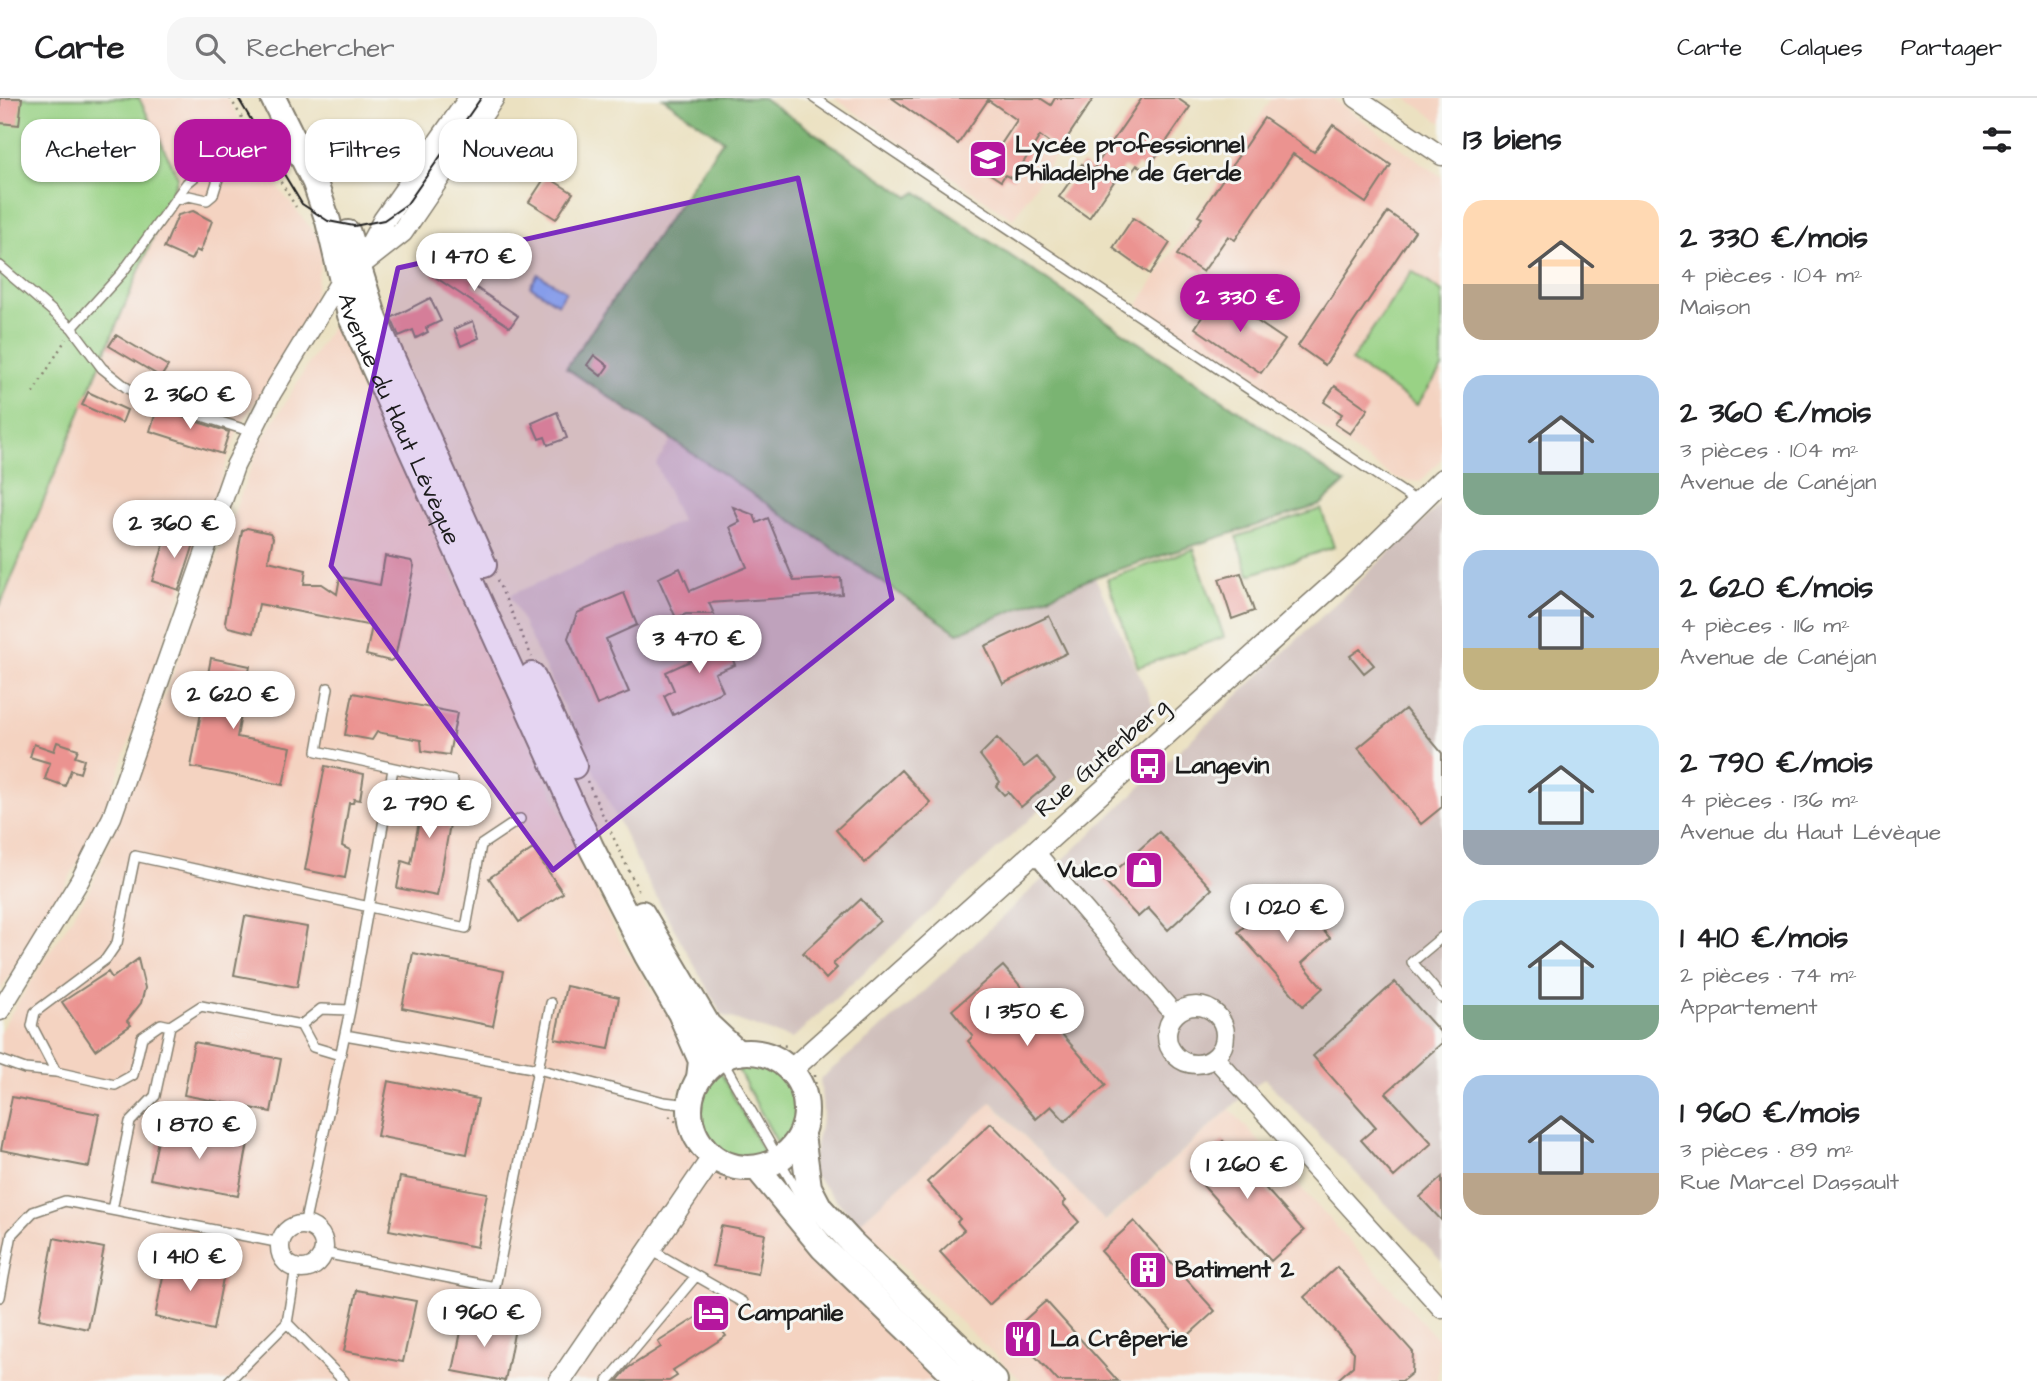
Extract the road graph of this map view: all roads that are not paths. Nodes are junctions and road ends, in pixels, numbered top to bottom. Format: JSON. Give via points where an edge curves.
{"nodes":[{"id":1,"x":273,"y":98,"type":"edge"},
{"id":2,"x":289,"y":98,"type":"edge"},
{"id":3,"x":470,"y":98,"type":"edge"},
{"id":4,"x":493,"y":98,"type":"edge"},
{"id":5,"x":814,"y":98,"type":"edge"},
{"id":6,"x":1356,"y":98,"type":"edge"},
{"id":7,"x":1442,"y":156,"type":"edge"},
{"id":8,"x":176,"y":200,"type":"junction"},
{"id":9,"x":0,"y":266,"type":"edge"},
{"id":10,"x":350,"y":273,"type":"junction"},
{"id":11,"x":72,"y":328,"type":"junction"},
{"id":12,"x":253,"y":432,"type":"junction"},
{"id":13,"x":1442,"y":480,"type":"edge"},
{"id":14,"x":1420,"y":504,"type":"junction"},
{"id":15,"x":328,"y":688,"type":"dead end"},
{"id":16,"x":541,"y":736,"type":"junction"},
{"id":17,"x":393,"y":769,"type":"junction"},
{"id":18,"x":453,"y":781,"type":"dead end"},
{"id":19,"x":520,"y":819,"type":"dead end"},
{"id":20,"x":1035,"y":852,"type":"junction"},
{"id":21,"x":369,"y":908,"type":"junction"},
{"id":22,"x":1442,"y":937,"type":"edge"},
{"id":23,"x":1442,"y":998,"type":"edge"},
{"id":24,"x":551,"y":1003,"type":"dead end"},
{"id":25,"x":350,"y":1010,"type":"junction"},
{"id":26,"x":0,"y":1011,"type":"edge"},
{"id":27,"x":1175,"y":1015,"type":"junction"},
{"id":28,"x":301,"y":1025,"type":"junction"},
{"id":29,"x":170,"y":1026,"type":"junction"},
{"id":30,"x":345,"y":1035,"type":"junction"},
{"id":31,"x":731,"y":1054,"type":"junction"},
{"id":32,"x":341,"y":1055,"type":"junction"},
{"id":33,"x":1215,"y":1058,"type":"junction"},
{"id":34,"x":0,"y":1060,"type":"edge"},
{"id":35,"x":538,"y":1069,"type":"junction"},
{"id":36,"x":791,"y":1070,"type":"junction"},
{"id":37,"x":55,"y":1072,"type":"junction"},
{"id":38,"x":699,"y":1078,"type":"junction"},
{"id":39,"x":690,"y":1105,"type":"junction"},
{"id":40,"x":809,"y":1129,"type":"junction"},
{"id":41,"x":702,"y":1160,"type":"junction"},
{"id":42,"x":768,"y":1165,"type":"junction"},
{"id":43,"x":112,"y":1210,"type":"junction"},
{"id":44,"x":304,"y":1226,"type":"junction"},
{"id":45,"x":824,"y":1232,"type":"dead end"},
{"id":46,"x":281,"y":1243,"type":"junction"},
{"id":47,"x":651,"y":1250,"type":"junction"},
{"id":48,"x":324,"y":1253,"type":"junction"},
{"id":49,"x":296,"y":1268,"type":"junction"},
{"id":50,"x":696,"y":1276,"type":"junction"},
{"id":51,"x":0,"y":1297,"type":"edge"},
{"id":52,"x":742,"y":1302,"type":"dead end"},
{"id":53,"x":1442,"y":1309,"type":"edge"},
{"id":54,"x":287,"y":1323,"type":"junction"},
{"id":55,"x":960,"y":1372,"type":"edge"},
{"id":56,"x":229,"y":1381,"type":"edge"},
{"id":57,"x":344,"y":1381,"type":"edge"},
{"id":58,"x":560,"y":1381,"type":"edge"},
{"id":59,"x":608,"y":1381,"type":"edge"},
{"id":60,"x":977,"y":1381,"type":"edge"},
{"id":61,"x":995,"y":1381,"type":"edge"}],
"edges":[{"from":1,"to":10,"type":"main road","name":"Avenue du Haut Lévèque","via":[[315,183]]},
{"from":2,"to":10,"type":"main road","name":"Avenue du Haut Lévèque","via":[[334,191]]},
{"from":3,"to":10,"type":"street"},
{"from":4,"to":10,"type":"street","via":[[402,232]]},
{"from":5,"to":14,"type":"lane"},
{"from":6,"to":7,"type":"street"},
{"from":8,"to":8,"type":"lane","via":[[198,174],[211,172],[218,179],[214,195],[207,200],[189,196]]},
{"from":8,"to":11,"type":"lane","via":[[122,273]]},
{"from":9,"to":11,"type":"lane"},
{"from":10,"to":12,"type":"street"},
{"from":10,"to":16,"type":"main road","name":"Avenue du Haut Lévèque","via":[[350,315]]},
{"from":10,"to":31,"type":"main road","name":"Avenue du Haut Lévèque","via":[[637,903]]},
{"from":11,"to":12,"type":"lane","via":[[102,368],[127,388]]},
{"from":12,"to":26,"type":"street","via":[[235,466],[112,817],[80,880]]},
{"from":13,"to":14,"type":"street","name":"Rue Gutenberg"},
{"from":14,"to":20,"type":"street","name":"Rue Gutenberg"},
{"from":15,"to":17,"type":"lane","via":[[317,751]]},
{"from":16,"to":31,"type":"lane","name":"Avenue du Haut Lévèque","via":[[565,768],[621,892]]},
{"from":16,"to":38,"type":"main road","name":"Avenue du Haut Lévèque","via":[[618,903],[680,1013],[701,1061]]},
{"from":17,"to":18,"type":"lane"},
{"from":17,"to":21,"type":"lane"},
{"from":19,"to":21,"type":"lane","via":[[481,845],[466,928]]},
{"from":20,"to":27,"type":"street"},
{"from":20,"to":36,"type":"street","name":"Rue Gutenberg"},
{"from":21,"to":25,"type":"lane"},
{"from":21,"to":37,"type":"lane","via":[[135,856],[117,943],[106,960],[35,1012],[32,1026]]},
{"from":22,"to":23,"type":"lane","via":[[1412,962]]},
{"from":24,"to":35,"type":"lane"},
{"from":25,"to":28,"type":"lane","via":[[321,1009]]},
{"from":25,"to":30,"type":"lane"},
{"from":27,"to":33,"type":"street","via":[[1167,1033],[1172,1053],[1188,1064]]},
{"from":27,"to":33,"type":"street","via":[[1201,1006],[1218,1015],[1224,1023],[1225,1042]]},
{"from":28,"to":29,"type":"lane","via":[[201,1006]]},
{"from":28,"to":32,"type":"lane","via":[[313,1047]]},
{"from":29,"to":37,"type":"lane","via":[[161,1024],[142,1037],[133,1075],[115,1085]]},
{"from":29,"to":43,"type":"lane","via":[[155,1096],[130,1122]]},
{"from":30,"to":32,"type":"lane"},
{"from":30,"to":35,"type":"lane"},
{"from":31,"to":36,"type":"main road","via":[[758,1052]]},
{"from":31,"to":38,"type":"main road"},
{"from":31,"to":42,"type":"lane","name":"Avenue du Haut Lévèque"},
{"from":32,"to":44,"type":"lane"},
{"from":33,"to":53,"type":"street"},
{"from":34,"to":37,"type":"lane"},
{"from":35,"to":39,"type":"lane"},
{"from":35,"to":48,"type":"lane","via":[[495,1287]]},
{"from":36,"to":40,"type":"main road","via":[[807,1101]]},
{"from":38,"to":39,"type":"main road"},
{"from":39,"to":41,"type":"main road"},
{"from":40,"to":42,"type":"main road","via":[[792,1150]]},
{"from":40,"to":61,"type":"main road","via":[[808,1187],[820,1208]]},
{"from":41,"to":42,"type":"main road","via":[[734,1167]]},
{"from":41,"to":47,"type":"street"},
{"from":42,"to":45,"type":"lane","name":"Avenue du Haut Lévèque"},
{"from":42,"to":55,"type":"main road","name":"Avenue du Haut Lévèque","via":[[823,1248]]},
{"from":43,"to":46,"type":"lane"},
{"from":43,"to":51,"type":"lane","via":[[65,1201],[33,1212],[12,1234]]},
{"from":44,"to":46,"type":"street","via":[[290,1229]]},
{"from":44,"to":48,"type":"street","via":[[322,1237]]},
{"from":46,"to":49,"type":"street","via":[[284,1260]]},
{"from":47,"to":50,"type":"lane"},
{"from":47,"to":58,"type":"street"},
{"from":48,"to":49,"type":"street","via":[[315,1265]]},
{"from":49,"to":54,"type":"lane"},
{"from":50,"to":52,"type":"lane"},
{"from":50,"to":59,"type":"lane"},
{"from":54,"to":56,"type":"lane"},
{"from":54,"to":57,"type":"lane"},
{"from":55,"to":60,"type":"lane","name":"Avenue du Haut Lévèque"}]}
